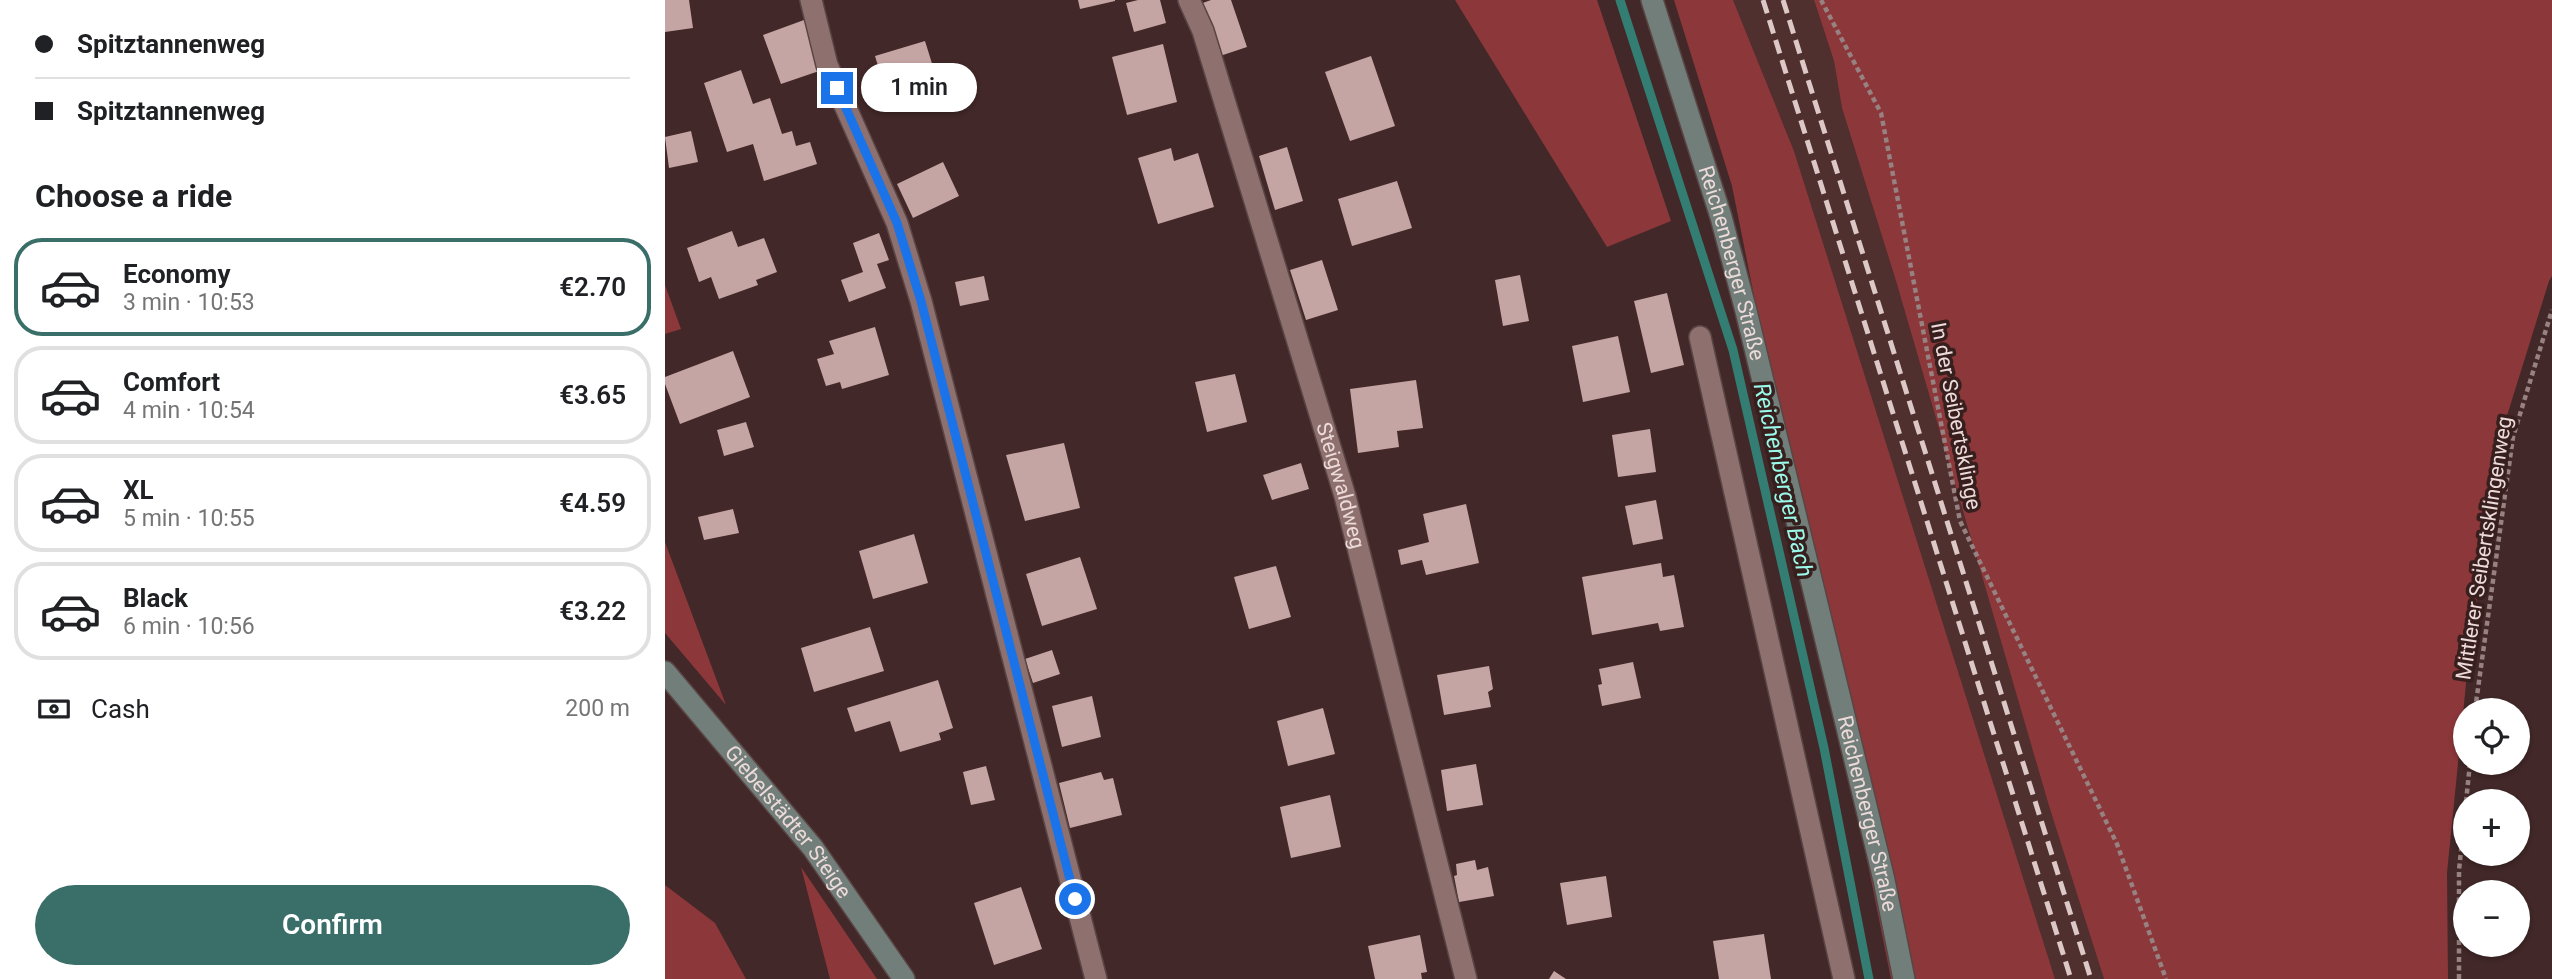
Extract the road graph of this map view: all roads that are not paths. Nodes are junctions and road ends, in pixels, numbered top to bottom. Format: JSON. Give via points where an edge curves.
{"nodes":[{"id":1,"x":811,"y":0,"type":"edge"},
{"id":2,"x":1189,"y":0,"type":"edge"},
{"id":3,"x":1652,"y":0,"type":"edge"},
{"id":4,"x":1700,"y":337,"type":"dead end"},
{"id":5,"x":665,"y":672,"type":"edge"},
{"id":6,"x":904,"y":979,"type":"edge"},
{"id":7,"x":1096,"y":979,"type":"edge"},
{"id":8,"x":1466,"y":979,"type":"edge"},
{"id":9,"x":1845,"y":979,"type":"edge"},
{"id":10,"x":1904,"y":979,"type":"edge"}],
"edges":[{"from":1,"to":7,"type":"street","via":[[827,65],[897,223],[921,301]]},
{"from":2,"to":8,"type":"street","name":"Steigwaldweg","via":[[1203,31],[1345,496]]},
{"from":3,"to":10,"type":"main road","name":"Reichenberger Straße","via":[[1746,311],[1885,880]]},
{"from":4,"to":9,"type":"street"},
{"from":5,"to":6,"type":"main road","name":"Giebelstädter Steige","via":[[813,848]]}]}
